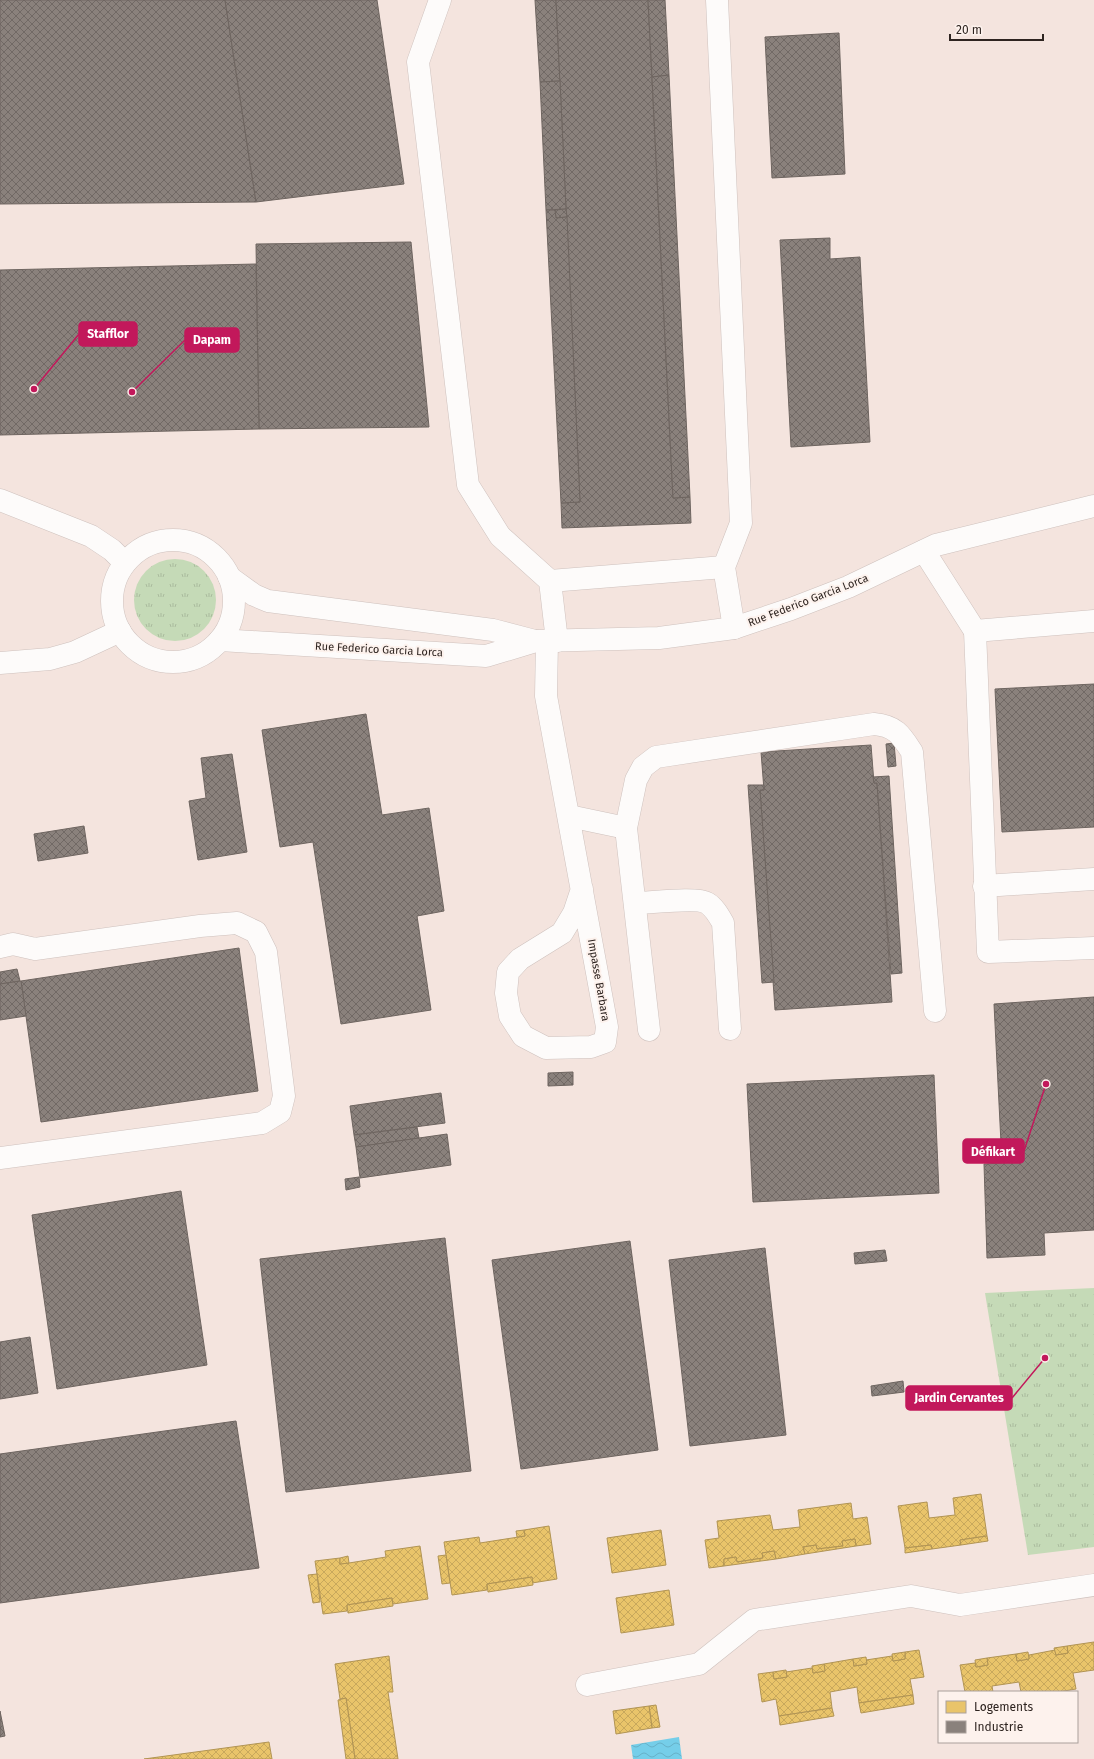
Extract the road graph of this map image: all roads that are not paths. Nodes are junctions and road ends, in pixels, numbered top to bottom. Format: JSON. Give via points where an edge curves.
{"nodes":[{"id":1,"x":440,"y":0,"type":"edge"},
{"id":2,"x":717,"y":0,"type":"edge"},
{"id":3,"x":0,"y":500,"type":"edge"},
{"id":4,"x":1094,"y":506,"type":"edge"},
{"id":5,"x":924,"y":551,"type":"junction"},
{"id":6,"x":125,"y":563,"type":"junction"},
{"id":7,"x":724,"y":567,"type":"junction"},
{"id":8,"x":229,"y":577,"type":"junction"},
{"id":9,"x":550,"y":581,"type":"junction"},
{"id":10,"x":1094,"y":621,"type":"edge"},
{"id":11,"x":734,"y":628,"type":"junction"},
{"id":12,"x":120,"y":631,"type":"junction"},
{"id":13,"x":975,"y":631,"type":"junction"},
{"id":14,"x":220,"y":640,"type":"junction"},
{"id":15,"x":547,"y":641,"type":"junction"},
{"id":16,"x":0,"y":663,"type":"edge"},
{"id":17,"x":568,"y":816,"type":"junction"},
{"id":18,"x":626,"y":828,"type":"junction"},
{"id":19,"x":1094,"y":879,"type":"edge"},
{"id":20,"x":984,"y":886,"type":"junction"},
{"id":21,"x":582,"y":889,"type":"junction"},
{"id":22,"x":635,"y":903,"type":"junction"},
{"id":23,"x":0,"y":947,"type":"edge"},
{"id":24,"x":1094,"y":948,"type":"edge"},
{"id":25,"x":935,"y":1011,"type":"dead end"},
{"id":26,"x":730,"y":1029,"type":"dead end"},
{"id":27,"x":649,"y":1030,"type":"dead end"},
{"id":28,"x":0,"y":1158,"type":"edge"},
{"id":29,"x":1094,"y":1585,"type":"edge"},
{"id":30,"x":587,"y":1685,"type":"dead end"}],
"edges":[{"from":1,"to":9,"type":"street","via":[[418,62],[468,485],[500,536]]},
{"from":2,"to":7,"type":"street","via":[[741,523]]},
{"from":3,"to":6,"type":"street","via":[[91,536],[112,550]]},
{"from":4,"to":5,"type":"street","name":"Rue Federico Garcia Lorca","via":[[936,545]]},
{"from":5,"to":11,"type":"street","name":"Rue Federico Garcia Lorca","via":[[848,587]]},
{"from":5,"to":13,"type":"street"},
{"from":6,"to":8,"type":"street","via":[[153,543],[175,540],[208,551],[224,567]]},
{"from":6,"to":12,"type":"street","via":[[116,578],[112,596],[113,614]]},
{"from":7,"to":9,"type":"street"},
{"from":7,"to":11,"type":"street"},
{"from":8,"to":14,"type":"street","via":[[234,603],[230,623]]},
{"from":8,"to":15,"type":"street","name":"Rue Federico Garcia Lorca","via":[[254,595],[268,601],[493,630]]},
{"from":9,"to":15,"type":"street","name":"Impasse Barbara"},
{"from":10,"to":13,"type":"street"},
{"from":11,"to":15,"type":"street","name":"Rue Federico Garcia Lorca","via":[[659,638]]},
{"from":12,"to":14,"type":"street","via":[[137,650],[162,661],[180,662],[198,657]]},
{"from":12,"to":16,"type":"street","via":[[75,652],[50,659]]},
{"from":13,"to":20,"type":"street"},
{"from":14,"to":15,"type":"street","name":"Rue Federico Garcia Lorca","via":[[486,656]]},
{"from":15,"to":17,"type":"street","name":"Impasse Barbara","via":[[546,696]]},
{"from":17,"to":18,"type":"street"},
{"from":17,"to":21,"type":"street","name":"Impasse Barbara"},
{"from":18,"to":22,"type":"street"},
{"from":18,"to":25,"type":"street","via":[[636,780],[643,767],[656,757],[874,724],[888,726],[900,734],[912,752]]},
{"from":19,"to":20,"type":"street"},
{"from":20,"to":24,"type":"street","via":[[988,952]]},
{"from":21,"to":21,"type":"street","name":"Impasse Barbara","via":[[574,912],[562,933],[520,959],[508,972],[506,993],[510,1016],[523,1036],[546,1048],[591,1047],[605,1042],[607,1027]]},
{"from":22,"to":26,"type":"street","via":[[693,901],[707,903],[717,913],[722,923]]},
{"from":22,"to":27,"type":"street"},
{"from":23,"to":28,"type":"street","via":[[14,944],[35,949],[200,926],[237,924],[256,932],[266,952],[284,1096],[280,1112],[262,1123]]},
{"from":29,"to":30,"type":"street","via":[[960,1605],[911,1596],[754,1620],[699,1664]]}]}
